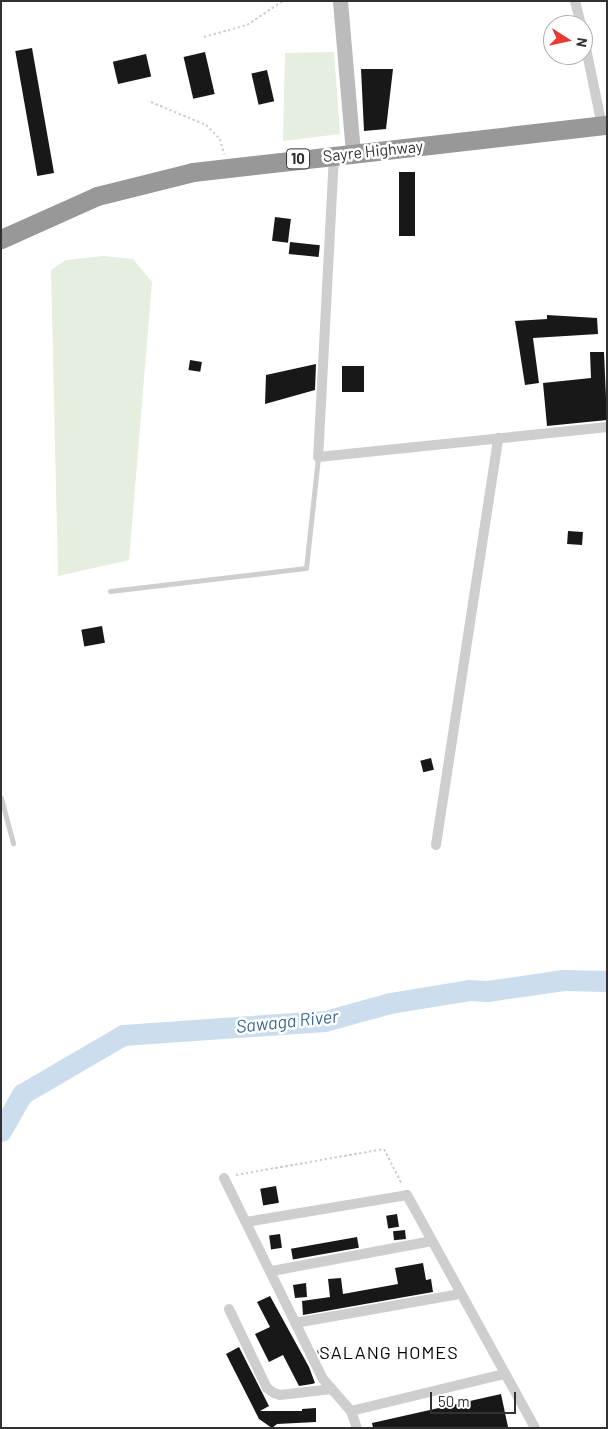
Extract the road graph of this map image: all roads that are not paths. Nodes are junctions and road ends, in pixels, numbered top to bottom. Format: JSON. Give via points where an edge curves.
{"nodes":[{"id":1,"x":340,"y":1,"type":"edge"},
{"id":2,"x":575,"y":1,"type":"edge"},
{"id":3,"x":578,"y":15,"type":"edge"},
{"id":4,"x":590,"y":65,"type":"edge"},
{"id":5,"x":604,"y":126,"type":"edge"},
{"id":6,"x":353,"y":153,"type":"junction"},
{"id":7,"x":334,"y":155,"type":"junction"},
{"id":8,"x":1,"y":239,"type":"edge"},
{"id":9,"x":607,"y":427,"type":"edge"},
{"id":10,"x":498,"y":438,"type":"junction"},
{"id":11,"x":318,"y":457,"type":"junction"},
{"id":12,"x":110,"y":591,"type":"dead end"},
{"id":13,"x":1,"y":798,"type":"edge"},
{"id":14,"x":13,"y":843,"type":"dead end"},
{"id":15,"x":436,"y":845,"type":"dead end"},
{"id":16,"x":224,"y":1178,"type":"road end"},
{"id":17,"x":246,"y":1222,"type":"junction"},
{"id":18,"x":432,"y":1241,"type":"junction"},
{"id":19,"x":272,"y":1271,"type":"junction"},
{"id":20,"x":460,"y":1294,"type":"junction"},
{"id":21,"x":229,"y":1309,"type":"dead end"},
{"id":22,"x":294,"y":1323,"type":"junction"},
{"id":23,"x":504,"y":1374,"type":"junction"},
{"id":24,"x":332,"y":1389,"type":"junction"},
{"id":25,"x":351,"y":1411,"type":"junction"},
{"id":26,"x":357,"y":1428,"type":"edge"},
{"id":27,"x":535,"y":1428,"type":"edge"}],
"edges":[{"from":1,"to":6,"type":"street"},
{"from":2,"to":3,"type":"street"},
{"from":4,"to":5,"type":"street"},
{"from":5,"to":6,"type":"highway","name":"Sayre Highway","number":"10"},
{"from":6,"to":7,"type":"highway","name":"Sayre Highway","number":"10"},
{"from":7,"to":8,"type":"highway","name":"Sayre Highway","number":"10","via":[[225,167],[130,185],[97,196]]},
{"from":7,"to":11,"type":"street"},
{"from":9,"to":10,"type":"street"},
{"from":10,"to":11,"type":"street"},
{"from":10,"to":15,"type":"street"},
{"from":11,"to":12,"type":"lane","via":[[306,568]]},
{"from":13,"to":14,"type":"lane"},
{"from":16,"to":17,"type":"street"},
{"from":17,"to":18,"type":"street","via":[[407,1195]]},
{"from":17,"to":19,"type":"street"},
{"from":18,"to":19,"type":"street"},
{"from":18,"to":20,"type":"street"},
{"from":19,"to":22,"type":"street"},
{"from":20,"to":22,"type":"street"},
{"from":20,"to":23,"type":"street"},
{"from":21,"to":24,"type":"street","via":[[267,1388],[280,1395]]},
{"from":22,"to":24,"type":"street","via":[[323,1379]]},
{"from":23,"to":25,"type":"street"},
{"from":23,"to":27,"type":"street"},
{"from":24,"to":25,"type":"street"},
{"from":25,"to":26,"type":"street"}]}
